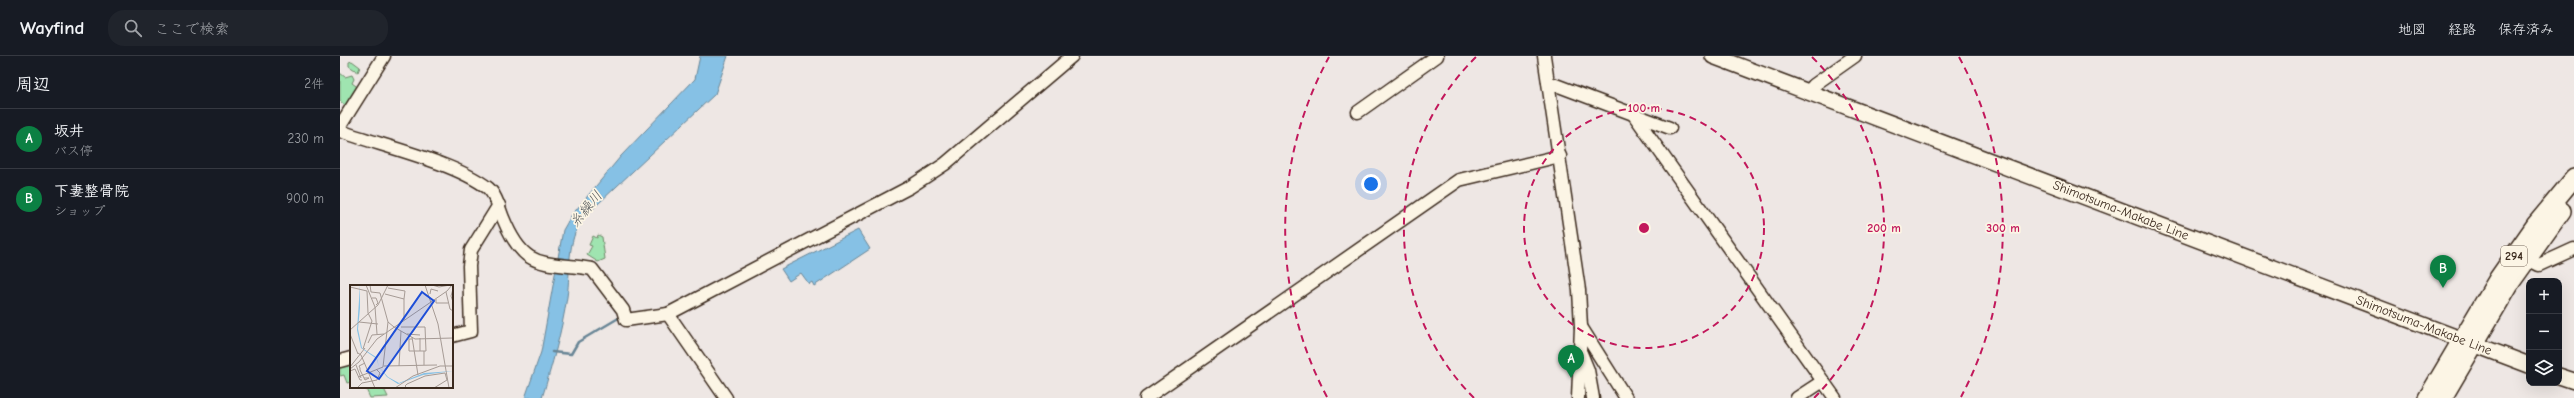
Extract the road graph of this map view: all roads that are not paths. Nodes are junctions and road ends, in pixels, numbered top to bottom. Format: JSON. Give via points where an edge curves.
{"nodes":[{"id":1,"x":384,"y":56,"type":"edge"},
{"id":2,"x":1072,"y":56,"type":"edge"},
{"id":3,"x":1437,"y":56,"type":"edge"},
{"id":4,"x":1544,"y":56,"type":"edge"},
{"id":5,"x":1714,"y":56,"type":"edge"},
{"id":6,"x":1855,"y":56,"type":"edge"},
{"id":7,"x":1548,"y":82,"type":"junction"},
{"id":8,"x":1808,"y":92,"type":"junction"},
{"id":9,"x":1358,"y":112,"type":"dead end"},
{"id":10,"x":1634,"y":115,"type":"junction"},
{"id":11,"x":340,"y":126,"type":"edge"},
{"id":12,"x":1670,"y":128,"type":"dead end"},
{"id":13,"x":340,"y":131,"type":"edge"},
{"id":14,"x":1560,"y":156,"type":"junction"},
{"id":15,"x":2574,"y":178,"type":"edge"},
{"id":16,"x":2574,"y":196,"type":"edge"},
{"id":17,"x":499,"y":205,"type":"junction"},
{"id":18,"x":2574,"y":249,"type":"edge"},
{"id":19,"x":2526,"y":259,"type":"junction"},
{"id":20,"x":668,"y":314,"type":"junction"},
{"id":21,"x":1581,"y":327,"type":"junction"},
{"id":22,"x":453,"y":336,"type":"edge"},
{"id":23,"x":2468,"y":342,"type":"junction"},
{"id":24,"x":1580,"y":350,"type":"junction"},
{"id":25,"x":350,"y":358,"type":"edge"},
{"id":26,"x":340,"y":360,"type":"edge"},
{"id":27,"x":2526,"y":364,"type":"edge"},
{"id":28,"x":2562,"y":377,"type":"edge"},
{"id":29,"x":1823,"y":381,"type":"junction"},
{"id":30,"x":2574,"y":381,"type":"edge"},
{"id":31,"x":726,"y":398,"type":"edge"},
{"id":32,"x":1146,"y":398,"type":"edge"},
{"id":33,"x":1578,"y":398,"type":"edge"},
{"id":34,"x":1593,"y":398,"type":"edge"},
{"id":35,"x":1626,"y":398,"type":"edge"},
{"id":36,"x":1797,"y":398,"type":"edge"},
{"id":37,"x":1835,"y":398,"type":"edge"},
{"id":38,"x":2427,"y":398,"type":"edge"},
{"id":39,"x":2443,"y":398,"type":"edge"}],
"edges":[{"from":1,"to":11,"type":"street"},
{"from":2,"to":20,"type":"street","via":[[929,176]]},
{"from":3,"to":9,"type":"street"},
{"from":4,"to":7,"type":"street"},
{"from":5,"to":8,"type":"main road","name":"Shimotsuma-Makabe Line"},
{"from":6,"to":8,"type":"street"},
{"from":7,"to":10,"type":"street"},
{"from":7,"to":14,"type":"street"},
{"from":8,"to":23,"type":"main road","name":"Shimotsuma-Makabe Line"},
{"from":10,"to":12,"type":"street"},
{"from":10,"to":29,"type":"street"},
{"from":13,"to":17,"type":"street","via":[[468,177],[489,189]]},
{"from":14,"to":21,"type":"street","via":[[1577,274]]},
{"from":14,"to":32,"type":"street","via":[[1459,180]]},
{"from":15,"to":23,"type":"highway","number":"294","via":[[2535,226],[2498,278]]},
{"from":16,"to":19,"type":"highway","number":"294"},
{"from":17,"to":20,"type":"street","via":[[519,247],[530,259],[592,269],[625,314],[626,320]]},
{"from":17,"to":22,"type":"street","via":[[471,250],[471,331]]},
{"from":18,"to":19,"type":"street","via":[[2539,265]]},
{"from":19,"to":23,"type":"highway","number":"294"},
{"from":20,"to":31,"type":"street"},
{"from":21,"to":24,"type":"street"},
{"from":21,"to":35,"type":"street"},
{"from":23,"to":27,"type":"main road","name":"Shimotsuma-Makabe Line"},
{"from":23,"to":38,"type":"highway","number":"294"},
{"from":23,"to":39,"type":"highway","number":"294"},
{"from":24,"to":33,"type":"street"},
{"from":24,"to":34,"type":"street","via":[[1588,370]]},
{"from":25,"to":26,"type":"street"},
{"from":28,"to":30,"type":"main road"},
{"from":29,"to":36,"type":"street"},
{"from":29,"to":37,"type":"street"}]}
